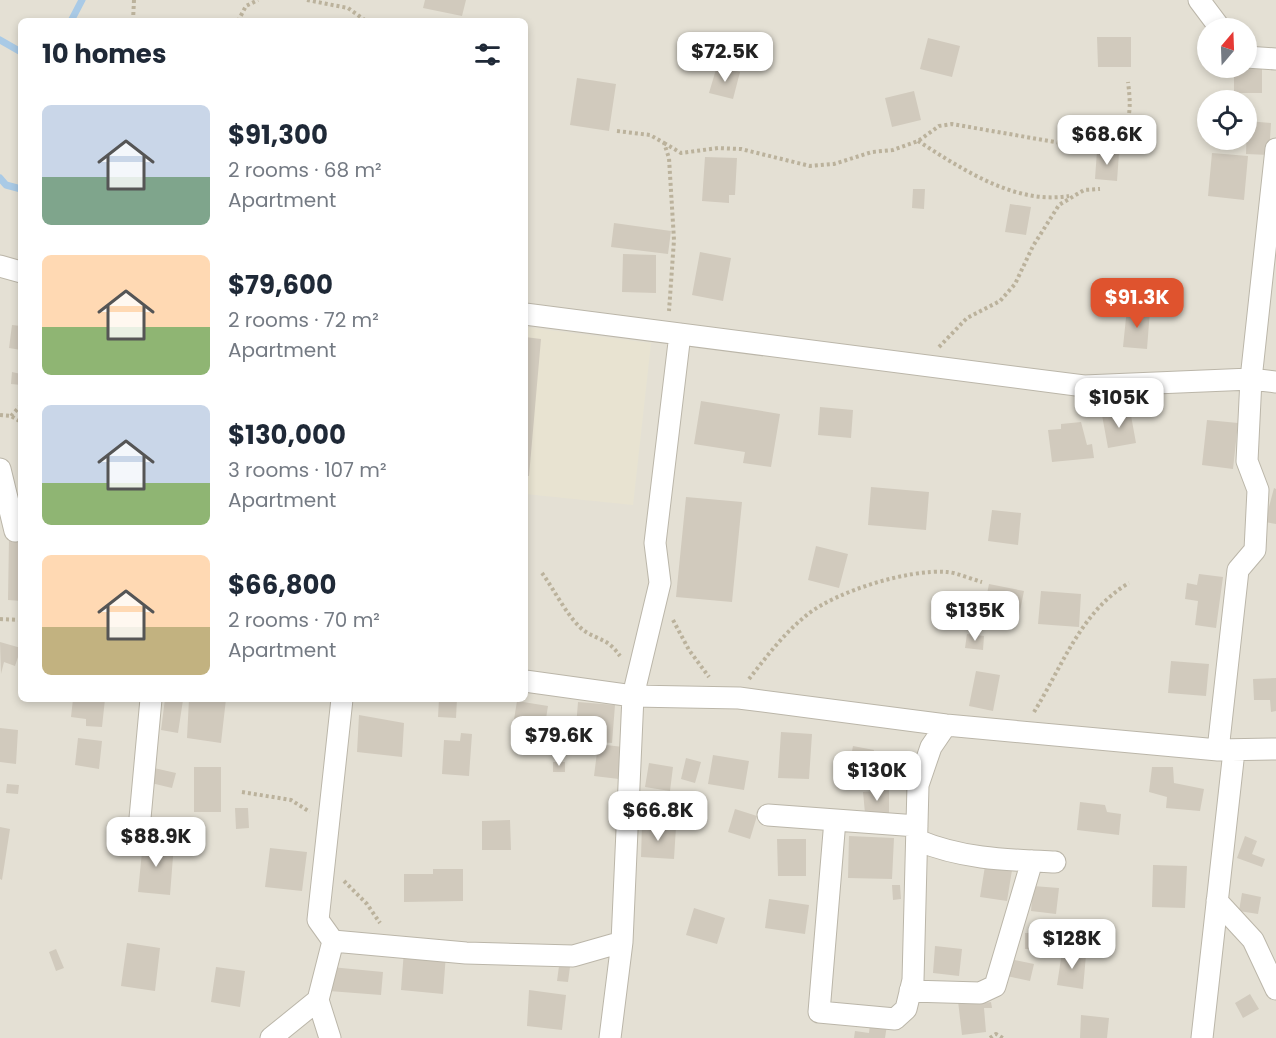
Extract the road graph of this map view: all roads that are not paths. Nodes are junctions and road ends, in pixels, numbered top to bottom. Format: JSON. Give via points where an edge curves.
{"nodes":[{"id":1,"x":1199,"y":0,"type":"edge"},
{"id":2,"x":1212,"y":18,"type":"edge"},
{"id":3,"x":1257,"y":58,"type":"edge"},
{"id":4,"x":1276,"y":59,"type":"edge"},
{"id":5,"x":1276,"y":149,"type":"edge"},
{"id":6,"x":0,"y":266,"type":"edge"},
{"id":7,"x":18,"y":271,"type":"edge"},
{"id":8,"x":528,"y":314,"type":"edge"},
{"id":9,"x":675,"y":333,"type":"junction"},
{"id":10,"x":1251,"y":379,"type":"junction"},
{"id":11,"x":1276,"y":382,"type":"edge"},
{"id":12,"x":0,"y":469,"type":"edge"},
{"id":13,"x":15,"y":531,"type":"dead end"},
{"id":14,"x":528,"y":681,"type":"edge"},
{"id":15,"x":634,"y":690,"type":"junction"},
{"id":16,"x":151,"y":702,"type":"edge"},
{"id":17,"x":342,"y":702,"type":"edge"},
{"id":18,"x":946,"y":725,"type":"junction"},
{"id":19,"x":1276,"y":749,"type":"edge"},
{"id":20,"x":1226,"y":751,"type":"junction"},
{"id":21,"x":768,"y":816,"type":"dead end"},
{"id":22,"x":835,"y":820,"type":"junction"},
{"id":23,"x":139,"y":830,"type":"dead end"},
{"id":24,"x":917,"y":833,"type":"junction"},
{"id":25,"x":1032,"y":861,"type":"junction"},
{"id":26,"x":1055,"y":862,"type":"dead end"},
{"id":27,"x":1217,"y":901,"type":"junction"},
{"id":28,"x":333,"y":941,"type":"junction"},
{"id":29,"x":622,"y":942,"type":"junction"},
{"id":30,"x":1276,"y":989,"type":"edge"},
{"id":31,"x":910,"y":991,"type":"junction"},
{"id":32,"x":318,"y":1000,"type":"junction"},
{"id":33,"x":271,"y":1038,"type":"edge"},
{"id":34,"x":330,"y":1038,"type":"edge"},
{"id":35,"x":610,"y":1038,"type":"edge"},
{"id":36,"x":1202,"y":1038,"type":"edge"}],
"edges":[{"from":1,"to":2,"type":"street"},
{"from":3,"to":4,"type":"street"},
{"from":5,"to":10,"type":"street"},
{"from":6,"to":7,"type":"street"},
{"from":8,"to":9,"type":"street"},
{"from":9,"to":10,"type":"street","via":[[1084,386]]},
{"from":9,"to":15,"type":"street","via":[[655,543],[660,583]]},
{"from":10,"to":11,"type":"street"},
{"from":10,"to":20,"type":"street","via":[[1247,461],[1258,490],[1255,550],[1238,570]]},
{"from":12,"to":13,"type":"street"},
{"from":14,"to":15,"type":"street"},
{"from":15,"to":18,"type":"street","via":[[734,697]]},
{"from":15,"to":29,"type":"street"},
{"from":16,"to":23,"type":"street"},
{"from":17,"to":28,"type":"street","via":[[318,920]]},
{"from":18,"to":20,"type":"street"},
{"from":18,"to":24,"type":"street","via":[[931,747],[918,785]]},
{"from":19,"to":20,"type":"street"},
{"from":20,"to":27,"type":"street"},
{"from":21,"to":22,"type":"street"},
{"from":22,"to":24,"type":"street"},
{"from":22,"to":31,"type":"street","via":[[819,1012],[896,1019],[906,1009]]},
{"from":24,"to":25,"type":"street","via":[[943,851],[980,859]]},
{"from":24,"to":31,"type":"street"},
{"from":25,"to":26,"type":"street"},
{"from":25,"to":31,"type":"street","via":[[995,986],[980,993]]},
{"from":27,"to":30,"type":"street","via":[[1253,940]]},
{"from":27,"to":36,"type":"street"},
{"from":28,"to":29,"type":"street","via":[[466,953],[573,956]]},
{"from":28,"to":32,"type":"street"},
{"from":29,"to":35,"type":"street"},
{"from":32,"to":33,"type":"street"},
{"from":32,"to":34,"type":"street"}]}
